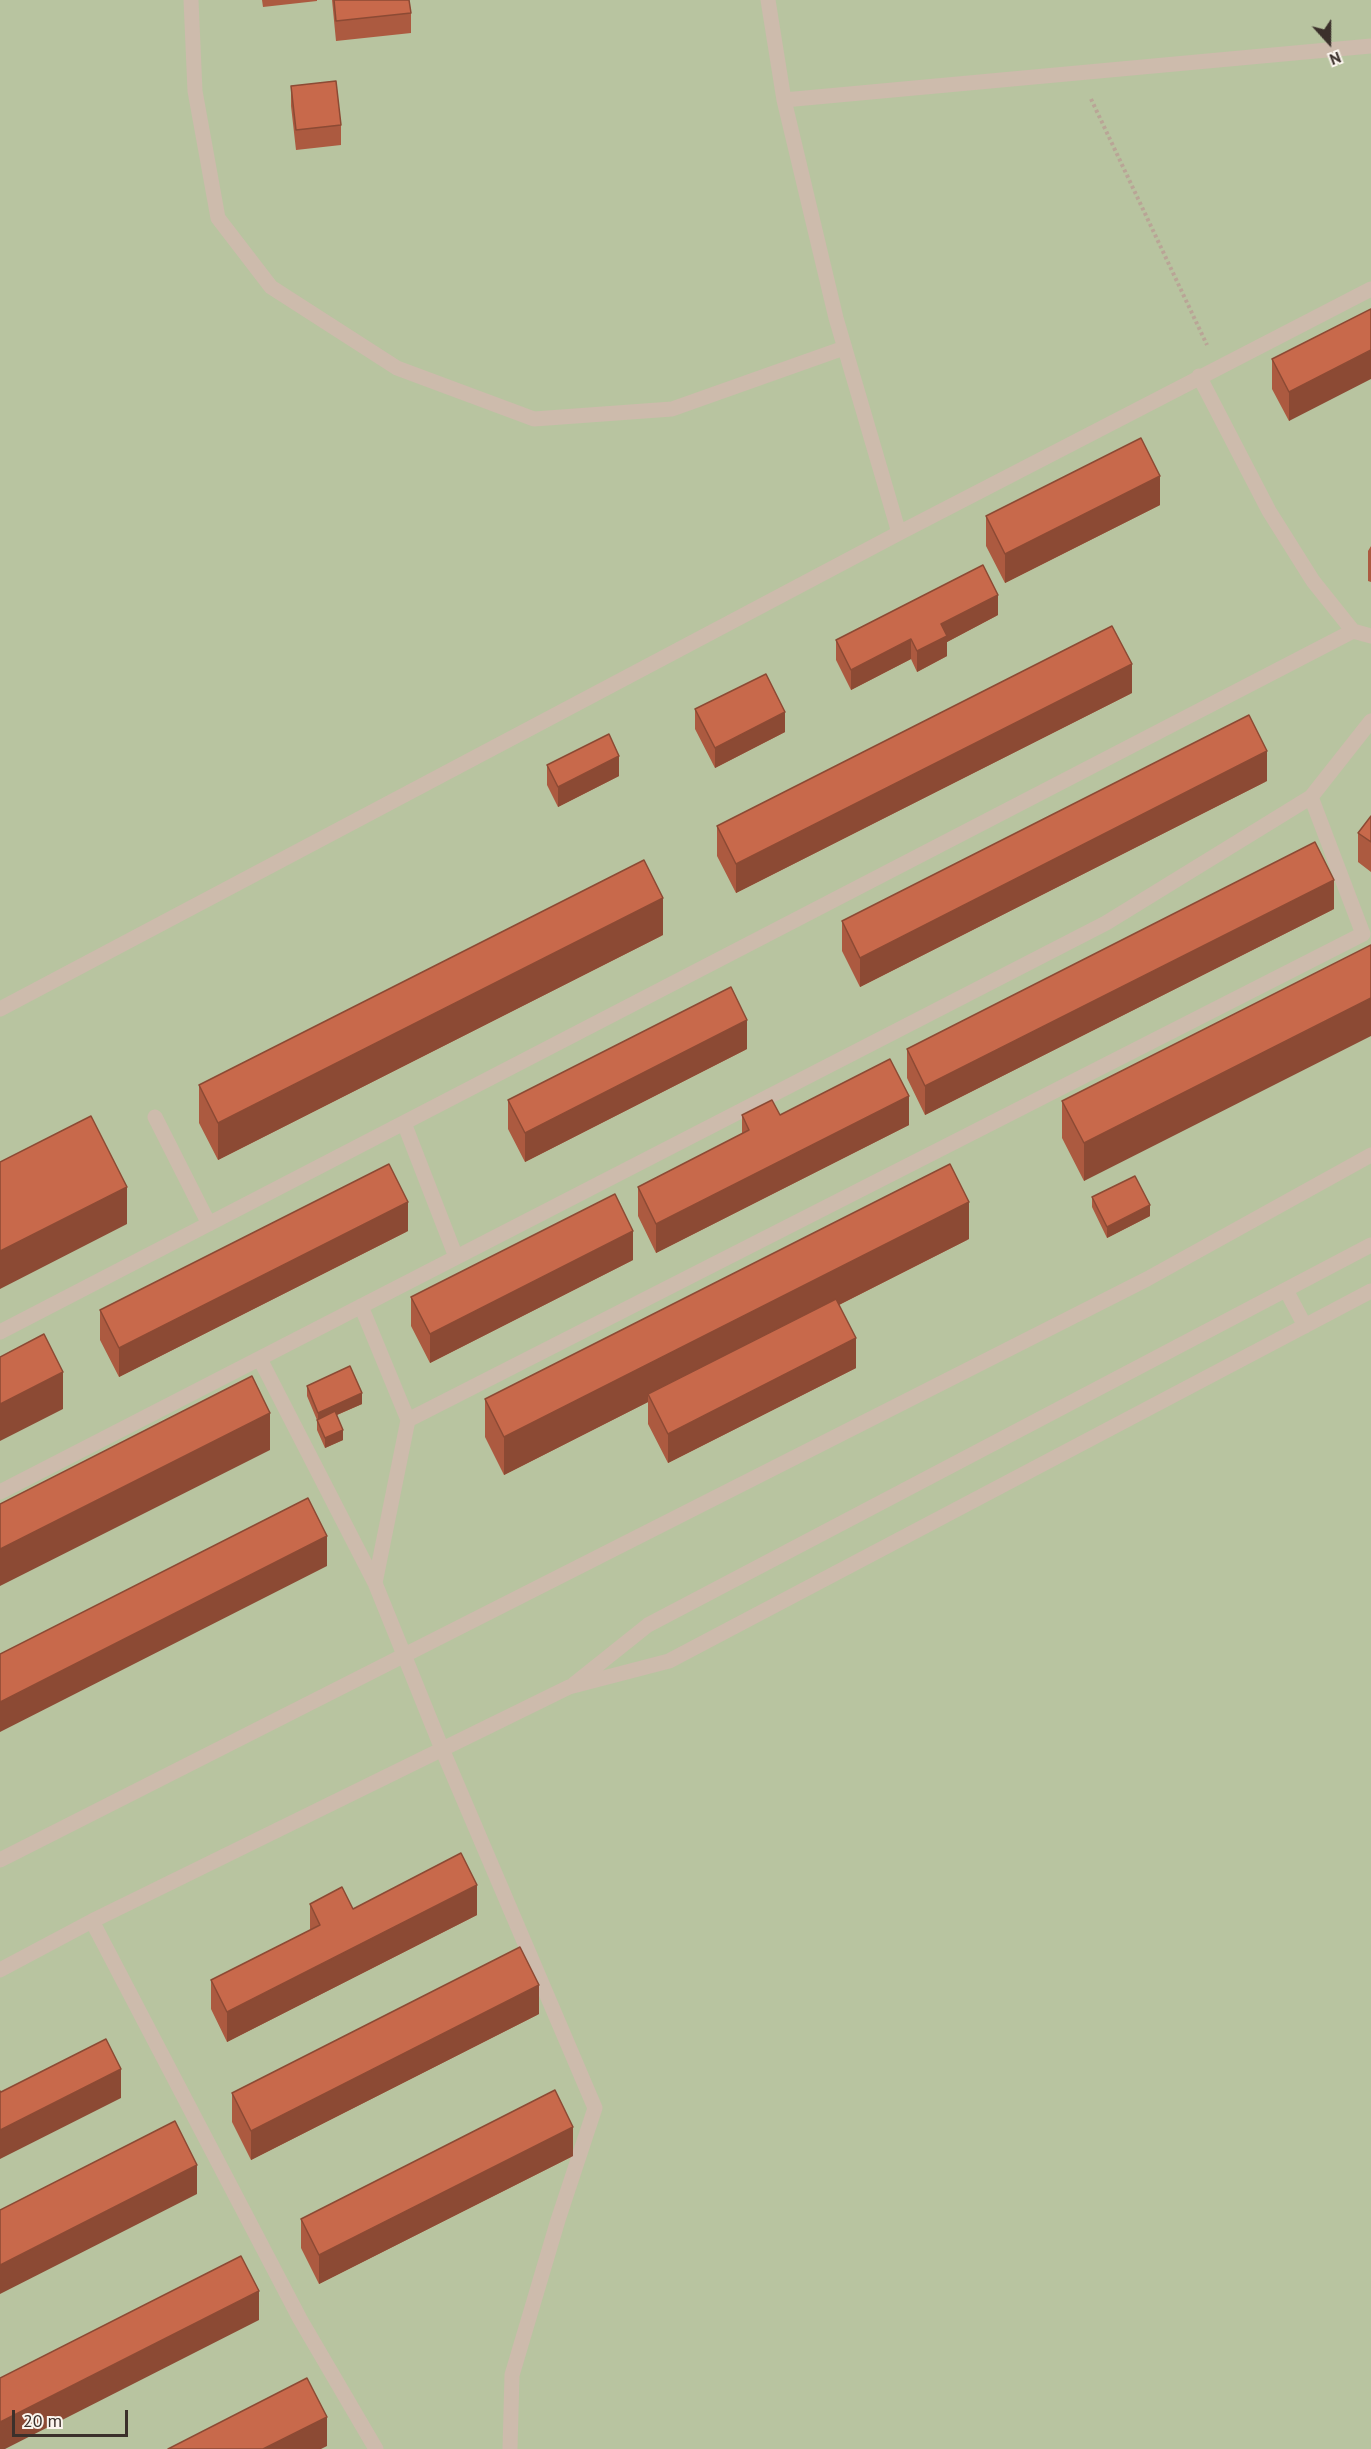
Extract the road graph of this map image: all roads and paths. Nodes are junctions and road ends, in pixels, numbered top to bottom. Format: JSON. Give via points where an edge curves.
{"nodes":[{"id":1,"x":191,"y":0,"type":"edge"},
{"id":2,"x":768,"y":0,"type":"edge"},
{"id":3,"x":1371,"y":46,"type":"edge"},
{"id":4,"x":1079,"y":73,"type":"junction"},
{"id":5,"x":784,"y":100,"type":"junction"},
{"id":6,"x":1371,"y":289,"type":"edge"},
{"id":7,"x":844,"y":348,"type":"junction"},
{"id":8,"x":1218,"y":367,"type":"junction"},
{"id":9,"x":1199,"y":376,"type":"junction"},
{"id":10,"x":898,"y":533,"type":"junction"},
{"id":11,"x":1353,"y":631,"type":"junction"},
{"id":12,"x":1371,"y":636,"type":"edge"},
{"id":13,"x":1371,"y":721,"type":"edge"},
{"id":14,"x":1311,"y":797,"type":"junction"},
{"id":15,"x":0,"y":1009,"type":"edge"},
{"id":16,"x":154,"y":1117,"type":"dead end"},
{"id":17,"x":404,"y":1123,"type":"junction"},
{"id":18,"x":1371,"y":1155,"type":"edge"},
{"id":19,"x":209,"y":1224,"type":"junction"},
{"id":20,"x":1371,"y":1245,"type":"edge"},
{"id":21,"x":456,"y":1257,"type":"junction"},
{"id":22,"x":1286,"y":1290,"type":"junction"},
{"id":23,"x":1371,"y":1292,"type":"edge"},
{"id":24,"x":361,"y":1306,"type":"junction"},
{"id":25,"x":1305,"y":1326,"type":"junction"},
{"id":26,"x":0,"y":1332,"type":"edge"},
{"id":27,"x":260,"y":1359,"type":"junction"},
{"id":28,"x":408,"y":1420,"type":"junction"},
{"id":29,"x":0,"y":1492,"type":"edge"},
{"id":30,"x":375,"y":1583,"type":"junction"},
{"id":31,"x":404,"y":1655,"type":"junction"},
{"id":32,"x":569,"y":1688,"type":"junction"},
{"id":33,"x":442,"y":1749,"type":"junction"},
{"id":34,"x":0,"y":1860,"type":"edge"},
{"id":35,"x":92,"y":1921,"type":"junction"},
{"id":36,"x":0,"y":1970,"type":"edge"},
{"id":37,"x":376,"y":2449,"type":"edge"},
{"id":38,"x":510,"y":2449,"type":"edge"}],
"edges":[{"from":1,"to":7,"type":"lane","via":[[195,91],[218,218],[272,287],[397,368],[534,419],[672,409]]},
{"from":2,"to":5,"type":"lane"},
{"from":3,"to":4,"type":"lane"},
{"from":4,"to":5,"type":"lane"},
{"from":4,"to":8,"type":"path"},
{"from":5,"to":7,"type":"lane"},
{"from":6,"to":8,"type":"lane"},
{"from":7,"to":10,"type":"lane"},
{"from":8,"to":9,"type":"lane"},
{"from":9,"to":10,"type":"lane"},
{"from":9,"to":11,"type":"lane","via":[[1269,511],[1313,581]]},
{"from":10,"to":15,"type":"lane"},
{"from":11,"to":12,"type":"lane"},
{"from":11,"to":17,"type":"lane"},
{"from":13,"to":14,"type":"lane"},
{"from":14,"to":21,"type":"lane","via":[[1106,923]]},
{"from":14,"to":28,"type":"lane","via":[[1363,934]]},
{"from":16,"to":19,"type":"lane"},
{"from":17,"to":19,"type":"lane"},
{"from":17,"to":21,"type":"lane"},
{"from":18,"to":31,"type":"lane","via":[[1147,1279]]},
{"from":19,"to":26,"type":"lane"},
{"from":20,"to":22,"type":"lane"},
{"from":21,"to":24,"type":"lane"},
{"from":22,"to":25,"type":"lane"},
{"from":22,"to":32,"type":"lane","via":[[648,1625]]},
{"from":23,"to":25,"type":"lane"},
{"from":24,"to":27,"type":"lane"},
{"from":24,"to":28,"type":"lane"},
{"from":25,"to":32,"type":"lane","via":[[669,1661]]},
{"from":27,"to":29,"type":"lane"},
{"from":27,"to":30,"type":"lane"},
{"from":28,"to":30,"type":"lane"},
{"from":30,"to":31,"type":"lane"},
{"from":31,"to":33,"type":"lane"},
{"from":31,"to":34,"type":"lane"},
{"from":32,"to":33,"type":"lane"},
{"from":33,"to":35,"type":"lane"},
{"from":33,"to":38,"type":"lane","via":[[595,2108],[512,2375]]},
{"from":35,"to":36,"type":"lane"},
{"from":35,"to":37,"type":"lane","via":[[300,2319]]}]}
